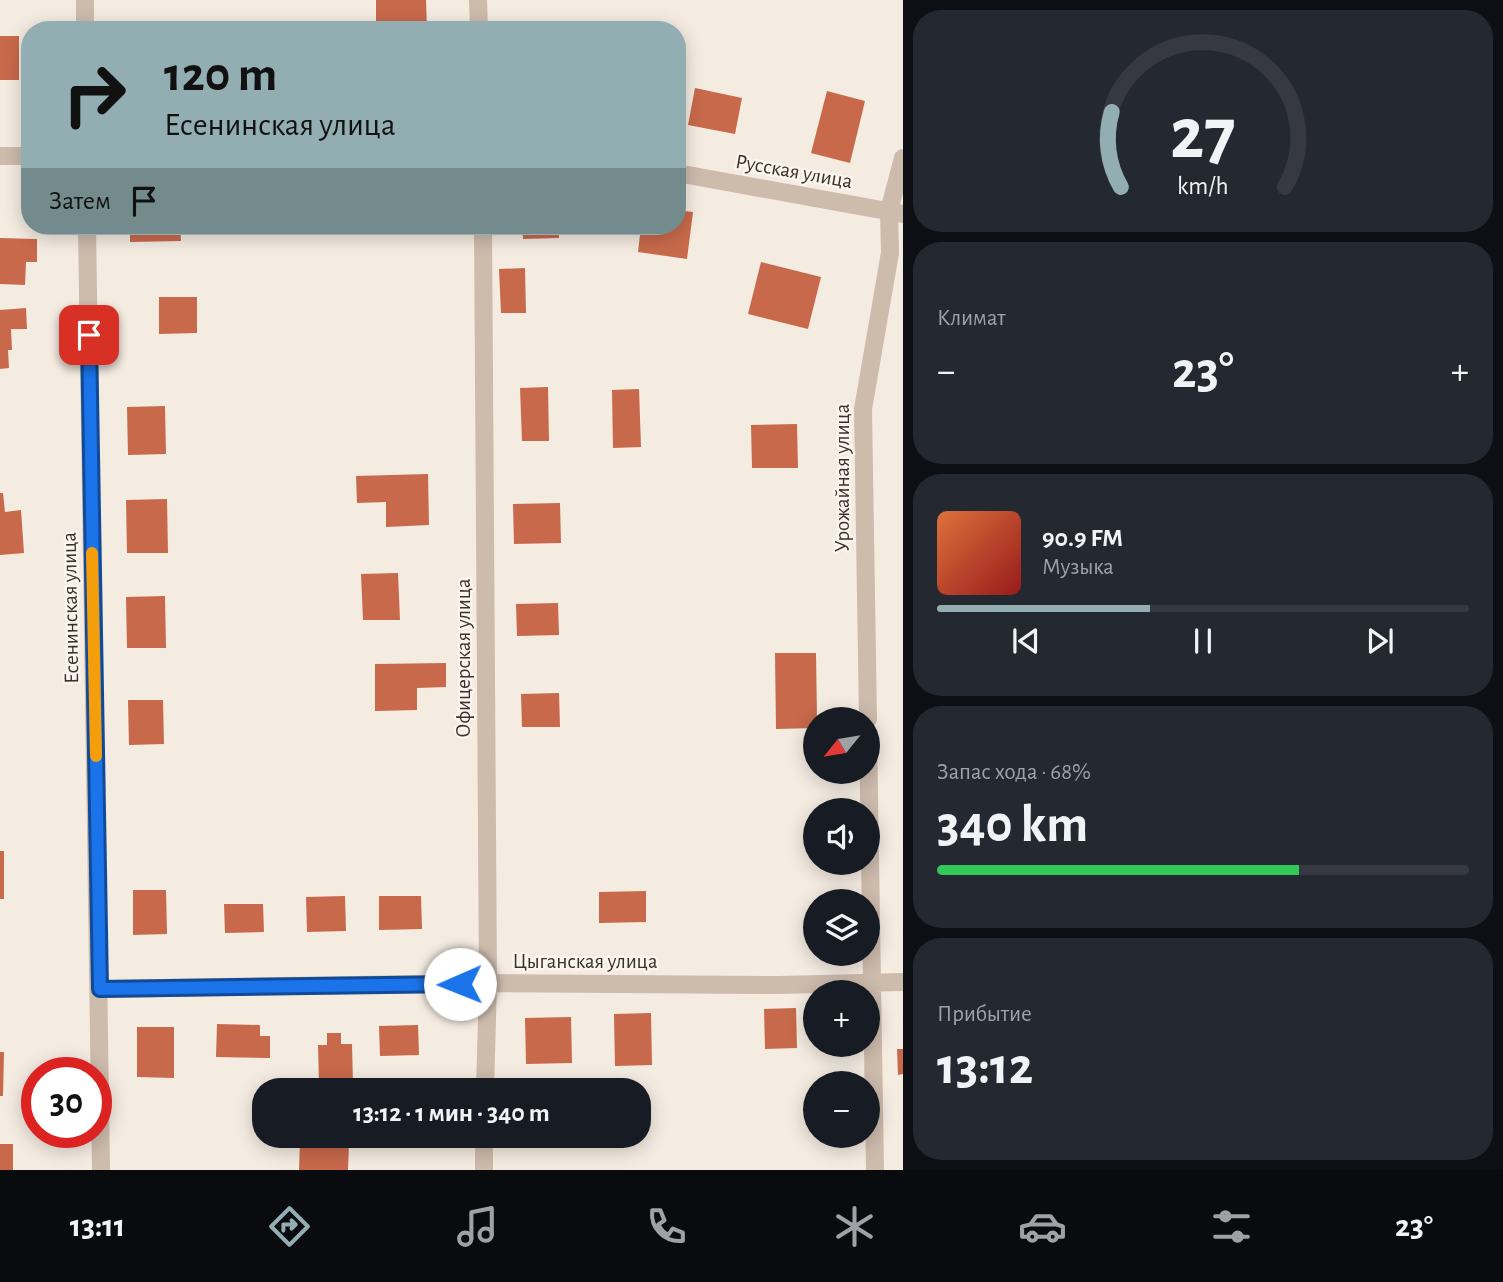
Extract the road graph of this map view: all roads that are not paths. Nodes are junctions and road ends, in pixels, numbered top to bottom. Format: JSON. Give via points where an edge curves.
{"nodes":[{"id":1,"x":85,"y":0,"type":"edge"},
{"id":2,"x":478,"y":0,"type":"edge"},
{"id":3,"x":85,"y":21,"type":"edge"},
{"id":4,"x":479,"y":21,"type":"edge"},
{"id":5,"x":0,"y":156,"type":"edge"},
{"id":6,"x":21,"y":156,"type":"edge"},
{"id":7,"x":903,"y":158,"type":"edge"},
{"id":8,"x":686,"y":175,"type":"edge"},
{"id":9,"x":896,"y":212,"type":"edge"},
{"id":10,"x":87,"y":235,"type":"edge"},
{"id":11,"x":483,"y":235,"type":"edge"},
{"id":12,"x":868,"y":707,"type":"edge"},
{"id":13,"x":869,"y":784,"type":"edge"},
{"id":14,"x":873,"y":980,"type":"edge"},
{"id":15,"x":903,"y":982,"type":"edge"},
{"id":16,"x":880,"y":983,"type":"edge"},
{"id":17,"x":488,"y":984,"type":"junction"},
{"id":18,"x":803,"y":984,"type":"edge"},
{"id":19,"x":100,"y":989,"type":"junction"},
{"id":20,"x":874,"y":1057,"type":"edge"},
{"id":21,"x":485,"y":1078,"type":"edge"},
{"id":22,"x":484,"y":1148,"type":"edge"},
{"id":23,"x":101,"y":1170,"type":"edge"},
{"id":24,"x":484,"y":1170,"type":"edge"},
{"id":25,"x":875,"y":1170,"type":"edge"}],
"edges":[{"from":1,"to":3,"type":"street"},
{"from":2,"to":4,"type":"street"},
{"from":5,"to":6,"type":"street"},
{"from":7,"to":9,"type":"street","name":"Урожайная улица"},
{"from":8,"to":9,"type":"street","name":"Русская улица"},
{"from":9,"to":12,"type":"street","name":"Урожайная улица","via":[[863,409]]},
{"from":10,"to":19,"type":"street","name":"Есенинская улица"},
{"from":11,"to":17,"type":"street","name":"Офицерская улица"},
{"from":13,"to":14,"type":"street"},
{"from":15,"to":16,"type":"street","name":"Цыганская улица"},
{"from":17,"to":18,"type":"street","name":"Цыганская улица"},
{"from":17,"to":19,"type":"street","name":"Цыганская улица"},
{"from":17,"to":21,"type":"street","name":"Офицерская улица"},
{"from":19,"to":23,"type":"street","name":"Есенинская улица"},
{"from":20,"to":25,"type":"street"},
{"from":22,"to":24,"type":"street"}]}
